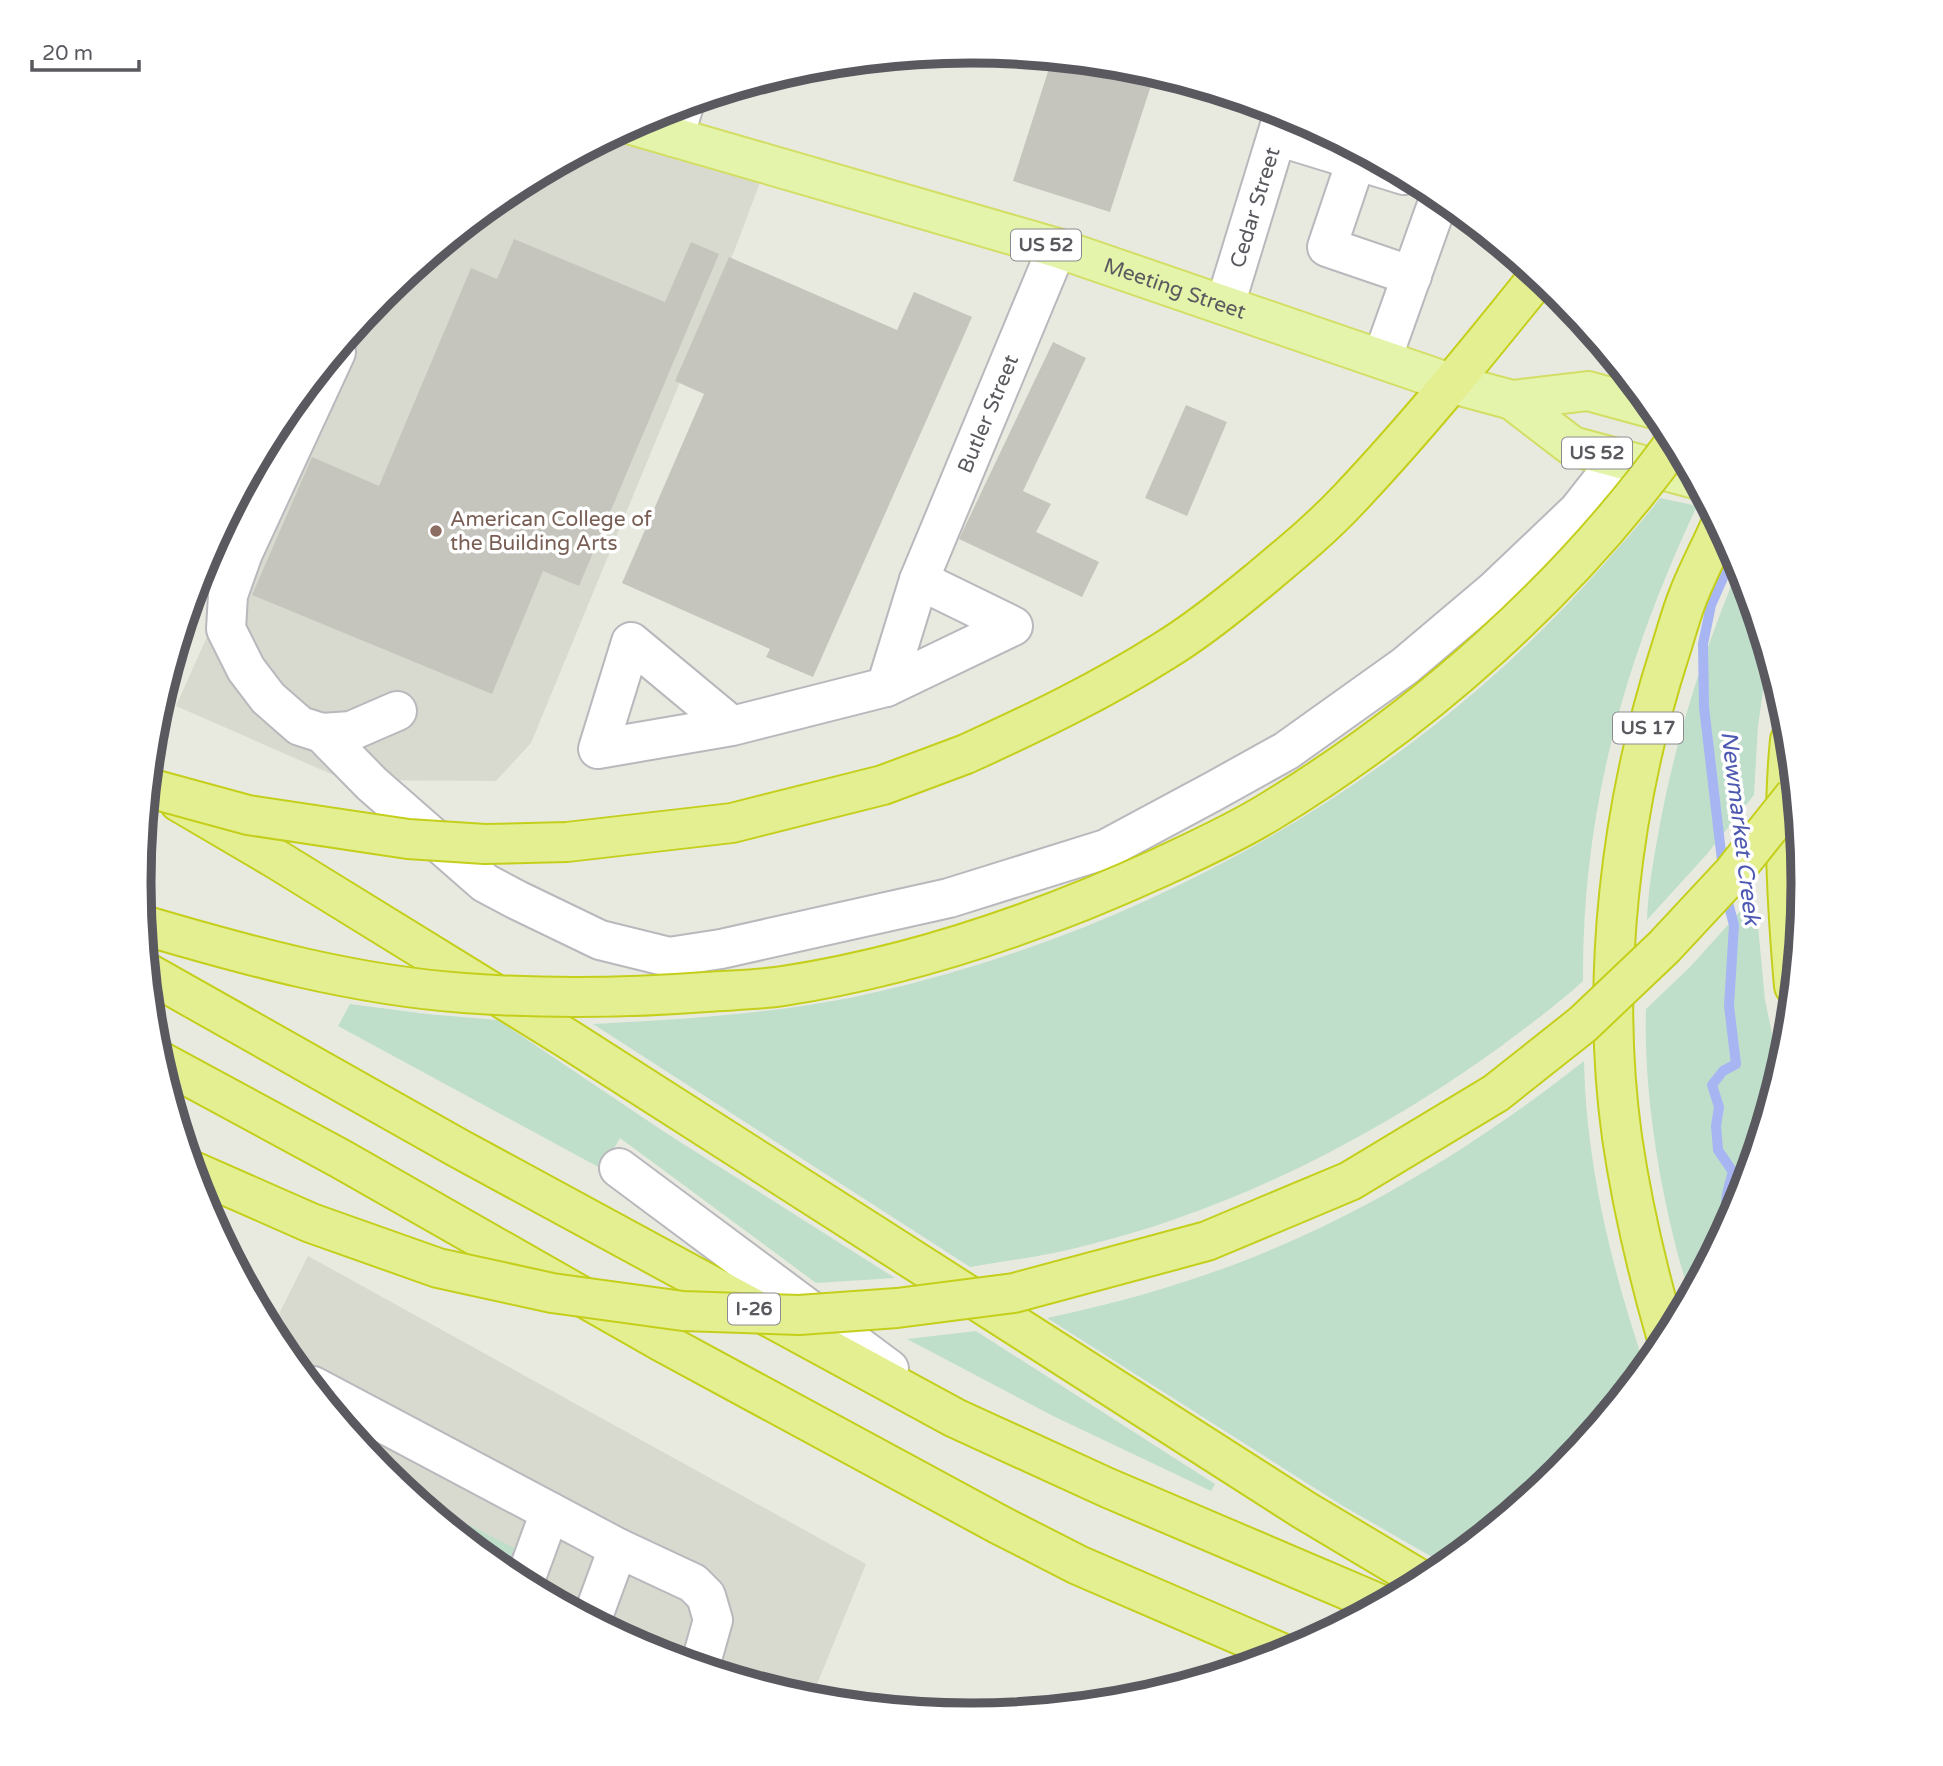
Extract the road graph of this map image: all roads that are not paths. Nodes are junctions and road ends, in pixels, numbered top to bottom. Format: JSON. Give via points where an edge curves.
{"nodes":[{"id":1,"x":679,"y":121,"type":"edge"},
{"id":2,"x":1281,"y":124,"type":"edge"},
{"id":3,"x":1356,"y":161,"type":"junction"},
{"id":4,"x":1363,"y":163,"type":"edge"},
{"id":5,"x":1436,"y":207,"type":"edge"},
{"id":6,"x":1057,"y":248,"type":"junction"},
{"id":7,"x":1412,"y":276,"type":"junction"},
{"id":8,"x":1532,"y":285,"type":"edge"},
{"id":9,"x":1226,"y":305,"type":"junction"},
{"id":10,"x":1382,"y":359,"type":"junction"},
{"id":11,"x":321,"y":383,"type":"edge"},
{"id":12,"x":1453,"y":384,"type":"junction"},
{"id":13,"x":1512,"y":400,"type":"junction"},
{"id":14,"x":1637,"y":405,"type":"edge"},
{"id":15,"x":1668,"y":451,"type":"edge"},
{"id":16,"x":1619,"y":459,"type":"junction"},
{"id":17,"x":1684,"y":476,"type":"edge"},
{"id":18,"x":1715,"y":537,"type":"edge"},
{"id":19,"x":919,"y":580,"type":"junction"},
{"id":20,"x":886,"y":687,"type":"junction"},
{"id":21,"x":397,"y":711,"type":"dead end"},
{"id":22,"x":732,"y":726,"type":"dead end"},
{"id":23,"x":322,"y":733,"type":"junction"},
{"id":24,"x":158,"y":789,"type":"edge"},
{"id":25,"x":157,"y":791,"type":"edge"},
{"id":26,"x":1787,"y":802,"type":"edge"},
{"id":27,"x":1787,"y":805,"type":"edge"},
{"id":28,"x":153,"y":928,"type":"edge"},
{"id":29,"x":1790,"y":936,"type":"edge"},
{"id":30,"x":158,"y":978,"type":"edge"},
{"id":31,"x":173,"y":1068,"type":"edge"},
{"id":32,"x":619,"y":1168,"type":"dead end"},
{"id":33,"x":206,"y":1177,"type":"edge"},
{"id":34,"x":1663,"y":1324,"type":"edge"},
{"id":35,"x":333,"y":1396,"type":"edge"},
{"id":36,"x":956,"y":1418,"type":"junction"},
{"id":37,"x":550,"y":1512,"type":"junction"},
{"id":38,"x":618,"y":1548,"type":"junction"},
{"id":39,"x":528,"y":1572,"type":"edge"},
{"id":40,"x":1412,"y":1574,"type":"edge"},
{"id":41,"x":1369,"y":1599,"type":"edge"},
{"id":42,"x":595,"y":1611,"type":"edge"},
{"id":43,"x":1268,"y":1647,"type":"edge"},
{"id":44,"x":703,"y":1657,"type":"edge"}],
"edges":[{"from":1,"to":6,"type":"main road","name":"Meeting Street","number":"US 52"},
{"from":2,"to":3,"type":"street"},
{"from":2,"to":9,"type":"street","name":"Cedar Street"},
{"from":3,"to":4,"type":"street"},
{"from":3,"to":7,"type":"street","via":[[1327,247]]},
{"from":5,"to":7,"type":"street"},
{"from":6,"to":9,"type":"main road","name":"Meeting Street","number":"US 52"},
{"from":6,"to":19,"type":"street","name":"Butler Street"},
{"from":7,"to":10,"type":"street"},
{"from":8,"to":12,"type":"highway"},
{"from":9,"to":10,"type":"main road","name":"Meeting Street","number":"US 52"},
{"from":10,"to":12,"type":"main road","name":"Meeting Street","number":"US 52"},
{"from":11,"to":23,"type":"street","via":[[243,553],[228,595],[226,629],[246,669],[268,698],[300,726]]},
{"from":12,"to":13,"type":"main road","name":"Meeting Street","number":"US 52"},
{"from":12,"to":24,"type":"highway","bridge":true,"via":[[1347,501],[1223,610],[1165,651],[1044,718],[883,785],[732,823],[567,842],[485,844],[408,839],[248,816]]},
{"from":13,"to":14,"type":"main road","name":"Meeting Street","number":"US 52","via":[[1588,391]]},
{"from":13,"to":16,"type":"main road","name":"Meeting Street","number":"US 52","via":[[1572,446]]},
{"from":15,"to":28,"type":"highway","bridge":true,"via":[[1643,486],[1537,602],[1423,705],[1347,762],[1266,815],[1200,849],[1125,884],[964,943],[780,986],[554,997],[370,982],[260,959]]},
{"from":16,"to":17,"type":"main road","name":"Meeting Street","number":"US 52"},
{"from":16,"to":23,"type":"street","via":[[1578,511],[1405,666],[1286,751],[1214,792],[1106,849],[949,898],[721,949],[670,957],[600,940],[516,900],[485,883],[372,785]]},
{"from":18,"to":34,"type":"highway","number":"US 17","via":[[1688,595],[1651,710],[1614,940],[1622,1136],[1644,1259]]},
{"from":19,"to":20,"type":"street","name":"Butler Street"},
{"from":19,"to":20,"type":"street","via":[[1013,626]]},
{"from":20,"to":22,"type":"street"},
{"from":21,"to":23,"type":"street","via":[[351,731]]},
{"from":25,"to":40,"type":"highway","via":[[568,1039]]},
{"from":26,"to":29,"type":"highway"},
{"from":27,"to":33,"type":"highway","bridge":true,"via":[[1732,874],[1664,947],[1583,1024],[1496,1093],[1349,1181],[1207,1241],[1014,1293],[799,1315],[683,1311],[552,1293],[438,1268],[311,1223]]},
{"from":30,"to":36,"type":"highway","number":"I-26","bridge":true,"via":[[458,1148]]},
{"from":31,"to":43,"type":"highway","bridge":true,"via":[[998,1524],[1078,1565]]},
{"from":32,"to":36,"type":"street"},
{"from":35,"to":37,"type":"street"},
{"from":36,"to":41,"type":"highway","number":"I-26"},
{"from":37,"to":38,"type":"street"},
{"from":37,"to":39,"type":"street"},
{"from":38,"to":42,"type":"street"},
{"from":38,"to":44,"type":"street","via":[[693,1583],[706,1596],[713,1620]]}]}
